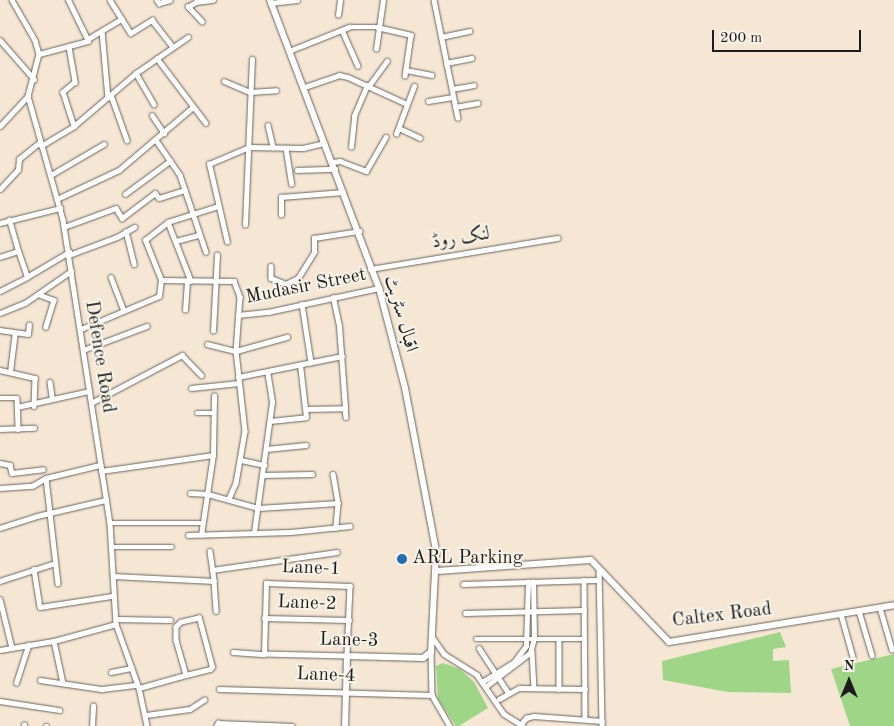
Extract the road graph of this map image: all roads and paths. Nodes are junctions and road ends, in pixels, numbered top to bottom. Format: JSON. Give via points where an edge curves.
{"nodes":[{"id":1,"x":12,"y":0,"type":"edge"},
{"id":2,"x":68,"y":0,"type":"edge"},
{"id":3,"x":110,"y":0,"type":"edge"},
{"id":4,"x":157,"y":0,"type":"edge"},
{"id":5,"x":170,"y":0,"type":"edge"},
{"id":6,"x":185,"y":0,"type":"edge"},
{"id":7,"x":213,"y":0,"type":"edge"},
{"id":8,"x":296,"y":0,"type":"edge"},
{"id":9,"x":340,"y":0,"type":"edge"},
{"id":10,"x":383,"y":0,"type":"edge"},
{"id":11,"x":434,"y":0,"type":"edge"},
{"id":12,"x":270,"y":1,"type":"edge"},
{"id":13,"x":188,"y":7,"type":"junction"},
{"id":14,"x":338,"y":15,"type":"dead end"},
{"id":15,"x":122,"y":19,"type":"junction"},
{"id":16,"x":202,"y":22,"type":"dead end"},
{"id":17,"x":377,"y":27,"type":"junction"},
{"id":18,"x":342,"y":30,"type":"junction"},
{"id":19,"x":102,"y":31,"type":"junction"},
{"id":20,"x":469,"y":31,"type":"dead end"},
{"id":21,"x":188,"y":37,"type":"dead end"},
{"id":22,"x":441,"y":37,"type":"junction"},
{"id":23,"x":88,"y":39,"type":"junction"},
{"id":24,"x":0,"y":40,"type":"edge"},
{"id":25,"x":70,"y":47,"type":"junction"},
{"id":26,"x":173,"y":47,"type":"junction"},
{"id":27,"x":376,"y":49,"type":"dead end"},
{"id":28,"x":289,"y":51,"type":"junction"},
{"id":29,"x":38,"y":54,"type":"junction"},
{"id":30,"x":157,"y":58,"type":"junction"},
{"id":31,"x":472,"y":58,"type":"dead end"},
{"id":32,"x":252,"y":59,"type":"dead end"},
{"id":33,"x":387,"y":60,"type":"dead end"},
{"id":34,"x":446,"y":63,"type":"junction"},
{"id":35,"x":358,"y":66,"type":"dead end"},
{"id":36,"x":406,"y":70,"type":"junction"},
{"id":37,"x":136,"y":73,"type":"junction"},
{"id":38,"x":432,"y":75,"type":"dead end"},
{"id":39,"x":405,"y":76,"type":"dead end"},
{"id":40,"x":34,"y":79,"type":"junction"},
{"id":41,"x":224,"y":81,"type":"dead end"},
{"id":42,"x":474,"y":85,"type":"dead end"},
{"id":43,"x":414,"y":86,"type":"dead end"},
{"id":44,"x":305,"y":87,"type":"junction"},
{"id":45,"x":368,"y":87,"type":"junction"},
{"id":46,"x":276,"y":90,"type":"dead end"},
{"id":47,"x":452,"y":90,"type":"junction"},
{"id":48,"x":250,"y":92,"type":"junction"},
{"id":49,"x":28,"y":96,"type":"junction"},
{"id":50,"x":109,"y":97,"type":"junction"},
{"id":51,"x":453,"y":97,"type":"junction"},
{"id":52,"x":428,"y":101,"type":"dead end"},
{"id":53,"x":478,"y":103,"type":"dead end"},
{"id":54,"x":154,"y":104,"type":"dead end"},
{"id":55,"x":407,"y":104,"type":"junction"},
{"id":56,"x":193,"y":107,"type":"junction"},
{"id":57,"x":455,"y":107,"type":"junction"},
{"id":58,"x":152,"y":115,"type":"dead end"},
{"id":59,"x":458,"y":118,"type":"dead end"},
{"id":60,"x":1,"y":122,"type":"edge"},
{"id":61,"x":206,"y":123,"type":"dead end"},
{"id":62,"x":268,"y":125,"type":"dead end"},
{"id":63,"x":74,"y":126,"type":"junction"},
{"id":64,"x":399,"y":128,"type":"junction"},
{"id":65,"x":164,"y":133,"type":"junction"},
{"id":66,"x":396,"y":134,"type":"dead end"},
{"id":67,"x":386,"y":137,"type":"dead end"},
{"id":68,"x":420,"y":138,"type":"dead end"},
{"id":69,"x":127,"y":140,"type":"dead end"},
{"id":70,"x":156,"y":140,"type":"junction"},
{"id":71,"x":40,"y":144,"type":"junction"},
{"id":72,"x":104,"y":144,"type":"dead end"},
{"id":73,"x":324,"y":144,"type":"junction"},
{"id":74,"x":249,"y":147,"type":"junction"},
{"id":75,"x":273,"y":147,"type":"junction"},
{"id":76,"x":351,"y":147,"type":"dead end"},
{"id":77,"x":286,"y":148,"type":"junction"},
{"id":78,"x":170,"y":161,"type":"junction"},
{"id":79,"x":332,"y":162,"type":"junction"},
{"id":80,"x":335,"y":169,"type":"junction"},
{"id":81,"x":297,"y":170,"type":"dead end"},
{"id":82,"x":52,"y":175,"type":"junction"},
{"id":83,"x":292,"y":184,"type":"dead end"},
{"id":84,"x":0,"y":188,"type":"edge"},
{"id":85,"x":185,"y":190,"type":"junction"},
{"id":86,"x":343,"y":192,"type":"junction"},
{"id":87,"x":125,"y":194,"type":"dead end"},
{"id":88,"x":59,"y":198,"type":"junction"},
{"id":89,"x":218,"y":206,"type":"junction"},
{"id":90,"x":60,"y":208,"type":"junction"},
{"id":91,"x":193,"y":215,"type":"junction"},
{"id":92,"x":281,"y":215,"type":"dead end"},
{"id":93,"x":9,"y":220,"type":"junction"},
{"id":94,"x":168,"y":222,"type":"junction"},
{"id":95,"x":0,"y":223,"type":"edge"},
{"id":96,"x":245,"y":225,"type":"dead end"},
{"id":97,"x":64,"y":227,"type":"junction"},
{"id":98,"x":134,"y":227,"type":"dead end"},
{"id":99,"x":126,"y":231,"type":"junction"},
{"id":100,"x":358,"y":231,"type":"junction"},
{"id":101,"x":199,"y":235,"type":"junction"},
{"id":102,"x":557,"y":238,"type":"dead end"},
{"id":103,"x":176,"y":241,"type":"junction"},
{"id":104,"x":227,"y":242,"type":"dead end"},
{"id":105,"x":18,"y":251,"type":"junction"},
{"id":106,"x":206,"y":252,"type":"dead end"},
{"id":107,"x":69,"y":253,"type":"junction"},
{"id":108,"x":217,"y":255,"type":"dead end"},
{"id":109,"x":0,"y":257,"type":"edge"},
{"id":110,"x":134,"y":264,"type":"dead end"},
{"id":111,"x":271,"y":266,"type":"dead end"},
{"id":112,"x":370,"y":268,"type":"junction"},
{"id":113,"x":71,"y":271,"type":"junction"},
{"id":114,"x":27,"y":277,"type":"junction"},
{"id":115,"x":111,"y":277,"type":"dead end"},
{"id":116,"x":161,"y":280,"type":"junction"},
{"id":117,"x":189,"y":281,"type":"junction"},
{"id":118,"x":216,"y":281,"type":"junction"},
{"id":119,"x":379,"y":288,"type":"junction"},
{"id":120,"x":0,"y":291,"type":"edge"},
{"id":121,"x":38,"y":294,"type":"junction"},
{"id":122,"x":333,"y":298,"type":"junction"},
{"id":123,"x":302,"y":304,"type":"junction"},
{"id":124,"x":185,"y":310,"type":"dead end"},
{"id":125,"x":124,"y":311,"type":"junction"},
{"id":126,"x":0,"y":312,"type":"edge"},
{"id":127,"x":238,"y":315,"type":"junction"},
{"id":128,"x":29,"y":325,"type":"dead end"},
{"id":129,"x":147,"y":326,"type":"dead end"},
{"id":130,"x":46,"y":328,"type":"dead end"},
{"id":131,"x":81,"y":329,"type":"junction"},
{"id":132,"x":0,"y":330,"type":"edge"},
{"id":133,"x":213,"y":331,"type":"dead end"},
{"id":134,"x":15,"y":334,"type":"junction"},
{"id":135,"x":287,"y":336,"type":"dead end"},
{"id":136,"x":207,"y":344,"type":"dead end"},
{"id":137,"x":83,"y":350,"type":"junction"},
{"id":138,"x":236,"y":351,"type":"junction"},
{"id":139,"x":342,"y":356,"type":"junction"},
{"id":140,"x":311,"y":362,"type":"junction"},
{"id":141,"x":300,"y":365,"type":"junction"},
{"id":142,"x":0,"y":370,"type":"edge"},
{"id":143,"x":10,"y":372,"type":"junction"},
{"id":144,"x":267,"y":372,"type":"junction"},
{"id":145,"x":201,"y":375,"type":"dead end"},
{"id":146,"x":238,"y":376,"type":"junction"},
{"id":147,"x":50,"y":382,"type":"dead end"},
{"id":148,"x":239,"y":383,"type":"junction"},
{"id":149,"x":191,"y":388,"type":"dead end"},
{"id":150,"x":89,"y":391,"type":"junction"},
{"id":151,"x":214,"y":396,"type":"dead end"},
{"id":152,"x":52,"y":397,"type":"junction"},
{"id":153,"x":0,"y":398,"type":"edge"},
{"id":154,"x":91,"y":403,"type":"junction"},
{"id":155,"x":34,"y":406,"type":"junction"},
{"id":156,"x":17,"y":407,"type":"junction"},
{"id":157,"x":345,"y":408,"type":"junction"},
{"id":158,"x":306,"y":409,"type":"junction"},
{"id":159,"x":197,"y":413,"type":"dead end"},
{"id":160,"x":214,"y":413,"type":"junction"},
{"id":161,"x":346,"y":417,"type":"dead end"},
{"id":162,"x":270,"y":421,"type":"junction"},
{"id":163,"x":34,"y":428,"type":"dead end"},
{"id":164,"x":0,"y":429,"type":"edge"},
{"id":165,"x":18,"y":429,"type":"junction"},
{"id":166,"x":306,"y":445,"type":"dead end"},
{"id":167,"x":266,"y":450,"type":"junction"},
{"id":168,"x":213,"y":455,"type":"junction"},
{"id":169,"x":241,"y":460,"type":"junction"},
{"id":170,"x":0,"y":463,"type":"edge"},
{"id":171,"x":100,"y":465,"type":"junction"},
{"id":172,"x":264,"y":465,"type":"junction"},
{"id":173,"x":43,"y":468,"type":"dead end"},
{"id":174,"x":101,"y":471,"type":"junction"},
{"id":175,"x":312,"y":474,"type":"dead end"},
{"id":176,"x":333,"y":474,"type":"dead end"},
{"id":177,"x":263,"y":475,"type":"junction"},
{"id":178,"x":46,"y":478,"type":"junction"},
{"id":179,"x":0,"y":488,"type":"edge"},
{"id":180,"x":190,"y":493,"type":"dead end"},
{"id":181,"x":208,"y":494,"type":"junction"},
{"id":182,"x":229,"y":499,"type":"junction"},
{"id":183,"x":106,"y":500,"type":"junction"},
{"id":184,"x":338,"y":503,"type":"junction"},
{"id":185,"x":258,"y":508,"type":"junction"},
{"id":186,"x":52,"y":514,"type":"junction"},
{"id":187,"x":110,"y":523,"type":"junction"},
{"id":188,"x":203,"y":523,"type":"junction"},
{"id":189,"x":350,"y":526,"type":"dead end"},
{"id":190,"x":0,"y":528,"type":"edge"},
{"id":191,"x":336,"y":528,"type":"junction"},
{"id":192,"x":254,"y":532,"type":"junction"},
{"id":193,"x":188,"y":535,"type":"dead end"},
{"id":194,"x":201,"y":535,"type":"junction"},
{"id":195,"x":113,"y":547,"type":"junction"},
{"id":196,"x":172,"y":547,"type":"dead end"},
{"id":197,"x":210,"y":551,"type":"dead end"},
{"id":198,"x":336,"y":552,"type":"dead end"},
{"id":199,"x":56,"y":563,"type":"junction"},
{"id":200,"x":599,"y":568,"type":"junction"},
{"id":201,"x":34,"y":569,"type":"junction"},
{"id":202,"x":212,"y":570,"type":"junction"},
{"id":203,"x":437,"y":571,"type":"junction"},
{"id":204,"x":113,"y":576,"type":"junction"},
{"id":205,"x":584,"y":580,"type":"junction"},
{"id":206,"x":595,"y":580,"type":"dead end"},
{"id":207,"x":0,"y":581,"type":"edge"},
{"id":208,"x":214,"y":581,"type":"junction"},
{"id":209,"x":531,"y":582,"type":"junction"},
{"id":210,"x":58,"y":583,"type":"dead end"},
{"id":211,"x":463,"y":584,"type":"dead end"},
{"id":212,"x":112,"y":596,"type":"junction"},
{"id":213,"x":0,"y":599,"type":"edge"},
{"id":214,"x":894,"y":606,"type":"edge"},
{"id":215,"x":880,"y":608,"type":"junction"},
{"id":216,"x":584,"y":610,"type":"junction"},
{"id":217,"x":216,"y":611,"type":"dead end"},
{"id":218,"x":859,"y":611,"type":"junction"},
{"id":219,"x":531,"y":612,"type":"junction"},
{"id":220,"x":465,"y":613,"type":"dead end"},
{"id":221,"x":841,"y":614,"type":"junction"},
{"id":222,"x":264,"y":618,"type":"junction"},
{"id":223,"x":170,"y":620,"type":"dead end"},
{"id":224,"x":349,"y":620,"type":"junction"},
{"id":225,"x":116,"y":622,"type":"junction"},
{"id":226,"x":433,"y":638,"type":"junction"},
{"id":227,"x":476,"y":639,"type":"dead end"},
{"id":228,"x":531,"y":639,"type":"junction"},
{"id":229,"x":559,"y":640,"type":"junction"},
{"id":230,"x":584,"y":640,"type":"junction"},
{"id":231,"x":54,"y":642,"type":"junction"},
{"id":232,"x":28,"y":646,"type":"junction"},
{"id":233,"x":532,"y":647,"type":"junction"},
{"id":234,"x":12,"y":648,"type":"junction"},
{"id":235,"x":480,"y":648,"type":"dead end"},
{"id":236,"x":892,"y":649,"type":"dead end"},
{"id":237,"x":0,"y":650,"type":"edge"},
{"id":238,"x":233,"y":652,"type":"dead end"},
{"id":239,"x":432,"y":652,"type":"junction"},
{"id":240,"x":264,"y":654,"type":"junction"},
{"id":241,"x":347,"y":656,"type":"junction"},
{"id":242,"x":872,"y":656,"type":"dead end"},
{"id":243,"x":853,"y":657,"type":"dead end"},
{"id":244,"x":132,"y":668,"type":"junction"},
{"id":245,"x":112,"y":672,"type":"dead end"},
{"id":246,"x":186,"y":675,"type":"junction"},
{"id":247,"x":498,"y":675,"type":"junction"},
{"id":248,"x":40,"y":680,"type":"dead end"},
{"id":249,"x":16,"y":683,"type":"dead end"},
{"id":250,"x":63,"y":683,"type":"junction"},
{"id":251,"x":484,"y":685,"type":"junction"},
{"id":252,"x":138,"y":686,"type":"junction"},
{"id":253,"x":534,"y":688,"type":"junction"},
{"id":254,"x":219,"y":689,"type":"dead end"},
{"id":255,"x":559,"y":689,"type":"junction"},
{"id":256,"x":585,"y":689,"type":"junction"},
{"id":257,"x":346,"y":692,"type":"junction"},
{"id":258,"x":508,"y":692,"type":"junction"},
{"id":259,"x":432,"y":695,"type":"junction"},
{"id":260,"x":499,"y":699,"type":"dead end"},
{"id":261,"x":204,"y":700,"type":"dead end"},
{"id":262,"x":0,"y":701,"type":"edge"},
{"id":263,"x":93,"y":706,"type":"dead end"},
{"id":264,"x":59,"y":710,"type":"dead end"},
{"id":265,"x":146,"y":715,"type":"junction"},
{"id":266,"x":585,"y":719,"type":"junction"},
{"id":267,"x":602,"y":723,"type":"edge"},
{"id":268,"x":217,"y":724,"type":"edge"},
{"id":269,"x":522,"y":725,"type":"edge"},
{"id":270,"x":92,"y":726,"type":"edge"},
{"id":271,"x":147,"y":726,"type":"edge"},
{"id":272,"x":292,"y":726,"type":"edge"},
{"id":273,"x":345,"y":726,"type":"edge"},
{"id":274,"x":450,"y":726,"type":"edge"}],
"edges":[{"from":1,"to":29,"type":"street","via":[[35,40]]},
{"from":2,"to":23,"type":"street"},
{"from":3,"to":15,"type":"street"},
{"from":4,"to":5,"type":"street","via":[[159,3]]},
{"from":6,"to":13,"type":"street"},
{"from":7,"to":13,"type":"street"},
{"from":8,"to":12,"type":"street"},
{"from":9,"to":14,"type":"street"},
{"from":10,"to":17,"type":"street"},
{"from":11,"to":22,"type":"street"},
{"from":12,"to":28,"type":"street","name":"اقبال سٹریٹ"},
{"from":13,"to":16,"type":"street"},
{"from":15,"to":19,"type":"street"},
{"from":15,"to":26,"type":"street","via":[[132,34],[154,20]]},
{"from":17,"to":18,"type":"street"},
{"from":17,"to":27,"type":"street"},
{"from":17,"to":36,"type":"street","via":[[411,35]]},
{"from":18,"to":28,"type":"street"},
{"from":18,"to":35,"type":"street"},
{"from":19,"to":23,"type":"street"},
{"from":19,"to":50,"type":"street"},
{"from":20,"to":22,"type":"street"},
{"from":21,"to":26,"type":"street"},
{"from":22,"to":34,"type":"street"},
{"from":23,"to":25,"type":"street"},
{"from":24,"to":40,"type":"street"},
{"from":25,"to":29,"type":"street"},
{"from":25,"to":63,"type":"street","via":[[75,82],[63,92]]},
{"from":26,"to":30,"type":"street"},
{"from":28,"to":44,"type":"street","name":"اقبال سٹریٹ"},
{"from":29,"to":40,"type":"street"},
{"from":30,"to":37,"type":"street"},
{"from":30,"to":56,"type":"street"},
{"from":31,"to":34,"type":"street"},
{"from":32,"to":48,"type":"street"},
{"from":33,"to":45,"type":"street"},
{"from":34,"to":47,"type":"street"},
{"from":36,"to":38,"type":"street"},
{"from":36,"to":39,"type":"street"},
{"from":37,"to":50,"type":"street"},
{"from":37,"to":54,"type":"street"},
{"from":40,"to":49,"type":"street"},
{"from":41,"to":48,"type":"street"},
{"from":42,"to":47,"type":"street"},
{"from":43,"to":55,"type":"street"},
{"from":44,"to":45,"type":"street","via":[[339,75]]},
{"from":44,"to":73,"type":"street","name":"اقبال سٹریٹ"},
{"from":45,"to":55,"type":"street"},
{"from":45,"to":76,"type":"street","via":[[354,116]]},
{"from":46,"to":48,"type":"street"},
{"from":47,"to":51,"type":"street"},
{"from":48,"to":74,"type":"street"},
{"from":49,"to":60,"type":"street"},
{"from":49,"to":71,"type":"street","name":"Defence Road"},
{"from":50,"to":63,"type":"street"},
{"from":50,"to":69,"type":"street"},
{"from":51,"to":52,"type":"street"},
{"from":51,"to":57,"type":"street"},
{"from":53,"to":57,"type":"street"},
{"from":55,"to":64,"type":"street"},
{"from":56,"to":61,"type":"street"},
{"from":56,"to":65,"type":"street"},
{"from":57,"to":59,"type":"street"},
{"from":58,"to":65,"type":"street"},
{"from":62,"to":75,"type":"street"},
{"from":63,"to":71,"type":"street"},
{"from":64,"to":66,"type":"street"},
{"from":64,"to":68,"type":"street"},
{"from":65,"to":70,"type":"street"},
{"from":67,"to":79,"type":"street","via":[[366,171],[340,161]]},
{"from":70,"to":78,"type":"street"},
{"from":70,"to":88,"type":"street","via":[[119,170]]},
{"from":71,"to":82,"type":"street","name":"Defence Road"},
{"from":71,"to":84,"type":"street","via":[[19,159],[18,170]]},
{"from":72,"to":82,"type":"street"},
{"from":73,"to":77,"type":"street"},
{"from":73,"to":79,"type":"street","name":"اقبال سٹریٹ"},
{"from":74,"to":75,"type":"street"},
{"from":74,"to":89,"type":"street","via":[[209,164]]},
{"from":74,"to":96,"type":"street"},
{"from":75,"to":77,"type":"street"},
{"from":77,"to":83,"type":"street"},
{"from":78,"to":85,"type":"street","via":[[180,174]]},
{"from":78,"to":87,"type":"street"},
{"from":79,"to":80,"type":"street","name":"اقبال سٹریٹ"},
{"from":80,"to":81,"type":"street"},
{"from":80,"to":86,"type":"street","name":"اقبال سٹریٹ"},
{"from":82,"to":88,"type":"street","name":"Defence Road"},
{"from":85,"to":91,"type":"street"},
{"from":85,"to":97,"type":"street","via":[[159,198],[156,193],[122,218],[116,208]]},
{"from":86,"to":92,"type":"street","via":[[281,197]]},
{"from":86,"to":100,"type":"street","name":"اقبال سٹریٹ"},
{"from":88,"to":90,"type":"street","name":"Defence Road"},
{"from":89,"to":91,"type":"street"},
{"from":89,"to":104,"type":"street"},
{"from":90,"to":93,"type":"street"},
{"from":90,"to":97,"type":"street","name":"Defence Road"},
{"from":91,"to":94,"type":"street"},
{"from":91,"to":101,"type":"street"},
{"from":93,"to":95,"type":"street"},
{"from":93,"to":105,"type":"street"},
{"from":94,"to":103,"type":"street"},
{"from":94,"to":116,"type":"street","via":[[145,240]]},
{"from":97,"to":107,"type":"street","name":"Defence Road"},
{"from":98,"to":99,"type":"street"},
{"from":99,"to":107,"type":"street"},
{"from":99,"to":110,"type":"street"},
{"from":100,"to":111,"type":"street","via":[[314,238],[314,252],[298,278],[286,284],[271,278]]},
{"from":100,"to":112,"type":"street","name":"اقبال سٹریٹ"},
{"from":101,"to":103,"type":"street"},
{"from":101,"to":106,"type":"street"},
{"from":102,"to":112,"type":"street","name":"لنک روڈ"},
{"from":103,"to":117,"type":"street"},
{"from":105,"to":109,"type":"street"},
{"from":105,"to":114,"type":"street"},
{"from":107,"to":113,"type":"street","name":"Defence Road"},
{"from":107,"to":114,"type":"street"},
{"from":108,"to":118,"type":"street"},
{"from":112,"to":119,"type":"street","name":"اقبال سٹریٹ"},
{"from":113,"to":121,"type":"street"},
{"from":113,"to":131,"type":"street","name":"Defence Road"},
{"from":114,"to":120,"type":"street"},
{"from":115,"to":125,"type":"street"},
{"from":116,"to":117,"type":"street"},
{"from":116,"to":125,"type":"street","via":[[159,296]]},
{"from":117,"to":118,"type":"street"},
{"from":117,"to":124,"type":"street"},
{"from":118,"to":127,"type":"street","via":[[234,282],[240,297]]},
{"from":118,"to":133,"type":"street"},
{"from":119,"to":122,"type":"street","name":"Mudasir Street"},
{"from":119,"to":203,"type":"street","name":"اقبال سٹریٹ","via":[[405,388],[436,546]]},
{"from":121,"to":126,"type":"street","via":[[12,310]]},
{"from":121,"to":130,"type":"street","via":[[54,300]]},
{"from":122,"to":123,"type":"street","name":"Mudasir Street"},
{"from":122,"to":139,"type":"street","via":[[336,301]]},
{"from":123,"to":127,"type":"street","name":"Mudasir Street"},
{"from":123,"to":140,"type":"street"},
{"from":125,"to":131,"type":"street"},
{"from":127,"to":138,"type":"street"},
{"from":128,"to":134,"type":"street","via":[[28,334]]},
{"from":129,"to":137,"type":"street"},
{"from":131,"to":137,"type":"street","name":"Defence Road"},
{"from":132,"to":134,"type":"street"},
{"from":134,"to":143,"type":"street"},
{"from":135,"to":138,"type":"street"},
{"from":136,"to":138,"type":"street"},
{"from":137,"to":150,"type":"street","name":"Defence Road"},
{"from":138,"to":146,"type":"street"},
{"from":139,"to":140,"type":"street"},
{"from":139,"to":157,"type":"street"},
{"from":140,"to":141,"type":"street"},
{"from":141,"to":144,"type":"street"},
{"from":141,"to":158,"type":"street"},
{"from":142,"to":143,"type":"street"},
{"from":143,"to":155,"type":"street","via":[[35,378]]},
{"from":144,"to":146,"type":"street"},
{"from":144,"to":162,"type":"street","via":[[272,402]]},
{"from":145,"to":154,"type":"street","via":[[182,354]]},
{"from":146,"to":148,"type":"street"},
{"from":147,"to":152,"type":"street"},
{"from":148,"to":149,"type":"street"},
{"from":148,"to":169,"type":"street","via":[[246,431]]},
{"from":150,"to":152,"type":"street"},
{"from":150,"to":154,"type":"street","name":"Defence Road"},
{"from":151,"to":160,"type":"street"},
{"from":152,"to":155,"type":"street"},
{"from":153,"to":156,"type":"street","via":[[17,398]]},
{"from":154,"to":171,"type":"street","name":"Defence Road"},
{"from":155,"to":156,"type":"street"},
{"from":156,"to":165,"type":"street"},
{"from":157,"to":158,"type":"street"},
{"from":157,"to":161,"type":"street"},
{"from":158,"to":162,"type":"street","via":[[306,417]]},
{"from":159,"to":160,"type":"street"},
{"from":160,"to":168,"type":"street"},
{"from":162,"to":167,"type":"street"},
{"from":163,"to":165,"type":"street"},
{"from":164,"to":165,"type":"street"},
{"from":166,"to":167,"type":"street"},
{"from":167,"to":172,"type":"street"},
{"from":168,"to":174,"type":"street"},
{"from":168,"to":181,"type":"street"},
{"from":169,"to":172,"type":"street"},
{"from":169,"to":182,"type":"street"},
{"from":170,"to":173,"type":"street","via":[[10,465],[12,473]]},
{"from":171,"to":174,"type":"street","name":"Defence Road"},
{"from":171,"to":178,"type":"street"},
{"from":172,"to":177,"type":"street"},
{"from":174,"to":183,"type":"street","name":"Defence Road"},
{"from":175,"to":177,"type":"street"},
{"from":176,"to":184,"type":"street"},
{"from":177,"to":185,"type":"street"},
{"from":178,"to":179,"type":"street","via":[[32,486]]},
{"from":178,"to":186,"type":"street"},
{"from":180,"to":181,"type":"street"},
{"from":181,"to":182,"type":"street"},
{"from":181,"to":188,"type":"street"},
{"from":182,"to":185,"type":"street"},
{"from":183,"to":186,"type":"street"},
{"from":183,"to":187,"type":"street","name":"Defence Road"},
{"from":184,"to":185,"type":"street"},
{"from":184,"to":191,"type":"street"},
{"from":185,"to":192,"type":"street"},
{"from":186,"to":190,"type":"street"},
{"from":186,"to":199,"type":"street"},
{"from":187,"to":188,"type":"street"},
{"from":187,"to":195,"type":"street","name":"Defence Road"},
{"from":188,"to":194,"type":"street"},
{"from":189,"to":191,"type":"street"},
{"from":191,"to":192,"type":"street"},
{"from":192,"to":194,"type":"street"},
{"from":193,"to":194,"type":"street"},
{"from":195,"to":196,"type":"street"},
{"from":195,"to":204,"type":"street","name":"Defence Road"},
{"from":197,"to":202,"type":"street"},
{"from":198,"to":202,"type":"street"},
{"from":199,"to":201,"type":"street"},
{"from":199,"to":210,"type":"street"},
{"from":200,"to":203,"type":"street","name":"Caltex Road","via":[[591,560]]},
{"from":200,"to":221,"type":"street","name":"Caltex Road","via":[[669,642]]},
{"from":200,"to":267,"type":"street"},
{"from":201,"to":207,"type":"street"},
{"from":201,"to":212,"type":"street","via":[[40,607]]},
{"from":202,"to":208,"type":"street"},
{"from":203,"to":226,"type":"street","name":"اقبال سٹریٹ"},
{"from":204,"to":208,"type":"street"},
{"from":204,"to":212,"type":"street","name":"Defence Road"},
{"from":205,"to":206,"type":"street"},
{"from":205,"to":209,"type":"street"},
{"from":205,"to":216,"type":"street"},
{"from":208,"to":217,"type":"street"},
{"from":209,"to":211,"type":"street"},
{"from":209,"to":219,"type":"street"},
{"from":212,"to":225,"type":"street","name":"Defence Road"},
{"from":213,"to":234,"type":"street"},
{"from":214,"to":215,"type":"street","name":"Caltex Road"},
{"from":215,"to":218,"type":"street","name":"Caltex Road"},
{"from":215,"to":236,"type":"street"},
{"from":216,"to":219,"type":"street"},
{"from":216,"to":230,"type":"street"},
{"from":218,"to":221,"type":"street","name":"Caltex Road"},
{"from":218,"to":242,"type":"street"},
{"from":219,"to":220,"type":"street"},
{"from":219,"to":228,"type":"street"},
{"from":221,"to":243,"type":"street"},
{"from":222,"to":224,"type":"street","name":"Lane-2"},
{"from":222,"to":224,"type":"street","name":"Lane-1","via":[[264,587],[271,583],[350,586]]},
{"from":222,"to":240,"type":"street"},
{"from":223,"to":225,"type":"street"},
{"from":224,"to":241,"type":"street"},
{"from":225,"to":231,"type":"street"},
{"from":225,"to":244,"type":"street","name":"Defence Road"},
{"from":226,"to":239,"type":"street","name":"اقبال سٹریٹ"},
{"from":226,"to":251,"type":"street","via":[[444,654],[471,669]]},
{"from":227,"to":228,"type":"street"},
{"from":228,"to":229,"type":"street"},
{"from":228,"to":233,"type":"street"},
{"from":228,"to":247,"type":"street","via":[[518,658]]},
{"from":229,"to":230,"type":"street"},
{"from":229,"to":255,"type":"street"},
{"from":230,"to":256,"type":"street"},
{"from":231,"to":232,"type":"street"},
{"from":231,"to":250,"type":"street"},
{"from":232,"to":234,"type":"street"},
{"from":232,"to":249,"type":"street"},
{"from":233,"to":247,"type":"street","via":[[527,658]]},
{"from":233,"to":253,"type":"street"},
{"from":234,"to":237,"type":"street"},
{"from":235,"to":247,"type":"street"},
{"from":238,"to":240,"type":"street","name":"Lane-3"},
{"from":239,"to":241,"type":"street","name":"Lane-3","via":[[423,658]]},
{"from":239,"to":259,"type":"street"},
{"from":240,"to":241,"type":"street","name":"Lane-3"},
{"from":241,"to":257,"type":"street"},
{"from":244,"to":245,"type":"street"},
{"from":244,"to":252,"type":"street","name":"Defence Road"},
{"from":246,"to":246,"type":"street","via":[[212,667],[199,618],[181,622],[176,627],[176,640]]},
{"from":246,"to":252,"type":"street"},
{"from":247,"to":251,"type":"street"},
{"from":247,"to":258,"type":"street"},
{"from":248,"to":250,"type":"street"},
{"from":250,"to":252,"type":"street","via":[[102,689]]},
{"from":251,"to":269,"type":"street","via":[[504,714]]},
{"from":252,"to":265,"type":"street","name":"Defence Road"},
{"from":253,"to":255,"type":"street"},
{"from":253,"to":258,"type":"street"},
{"from":254,"to":257,"type":"street","name":"Lane-4"},
{"from":255,"to":256,"type":"street"},
{"from":256,"to":266,"type":"street"},
{"from":257,"to":259,"type":"street","name":"Lane-4"},
{"from":257,"to":273,"type":"street"},
{"from":258,"to":260,"type":"street"},
{"from":259,"to":274,"type":"street"},
{"from":261,"to":265,"type":"street","via":[[190,709]]},
{"from":262,"to":264,"type":"street"},
{"from":263,"to":270,"type":"street"},
{"from":265,"to":271,"type":"street","name":"Defence Road"},
{"from":266,"to":267,"type":"street"},
{"from":266,"to":269,"type":"street","via":[[534,716]]},
{"from":268,"to":272,"type":"street"}]}
